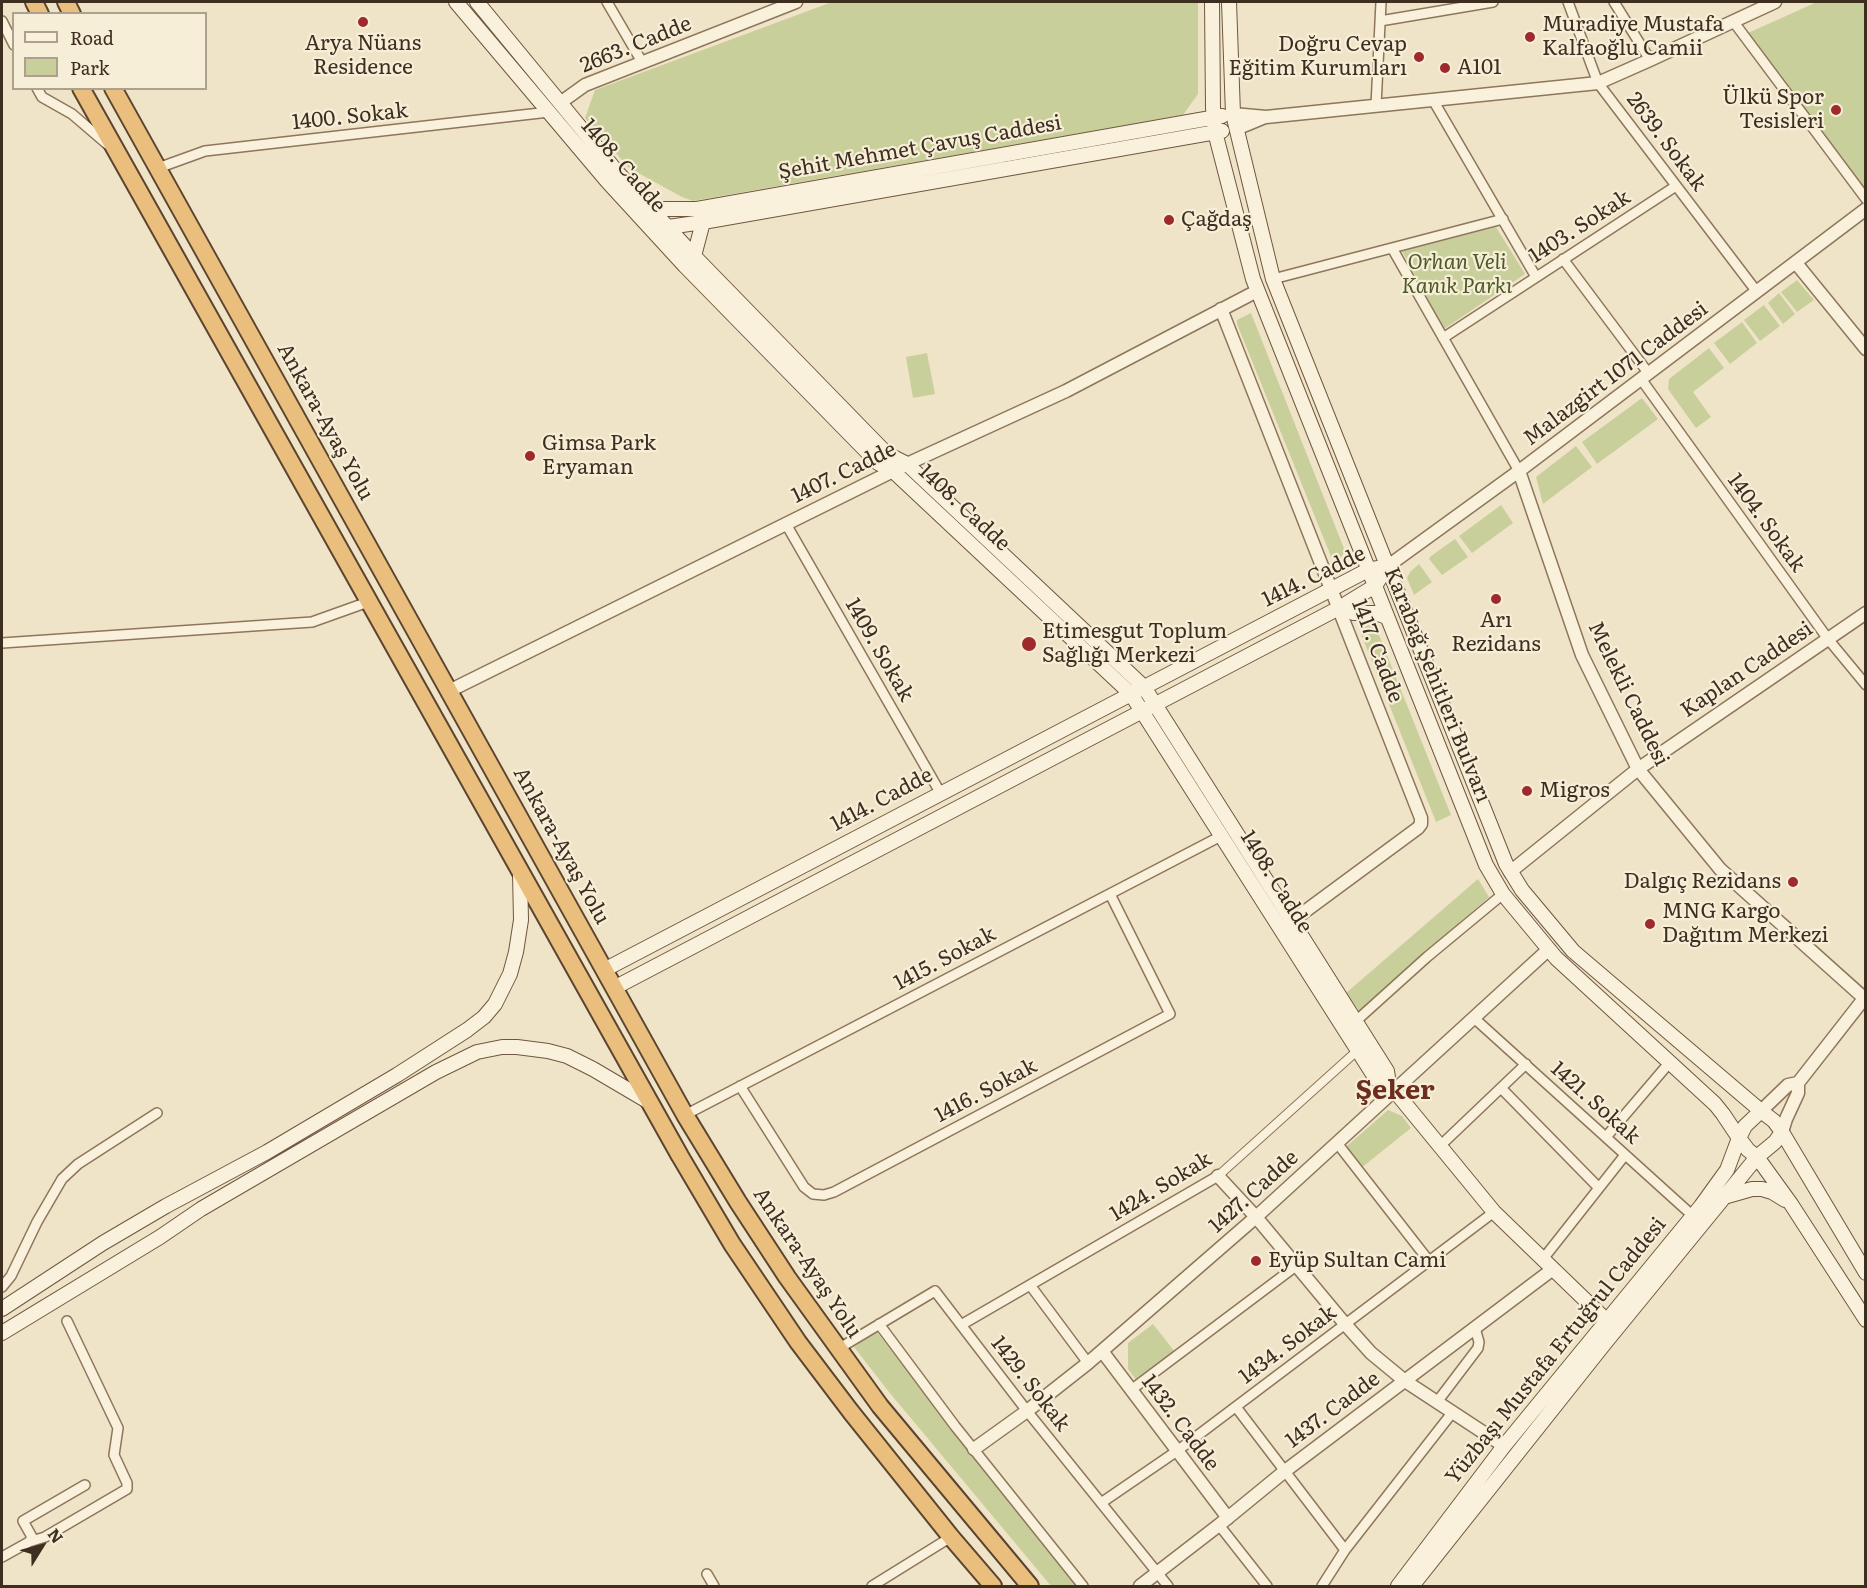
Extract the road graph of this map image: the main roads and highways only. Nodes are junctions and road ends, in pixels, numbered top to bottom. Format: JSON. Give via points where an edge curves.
{"nodes":[{"id":1,"x":456,"y":2,"type":"edge"},
{"id":2,"x":477,"y":2,"type":"edge"},
{"id":3,"x":1212,"y":2,"type":"edge"},
{"id":4,"x":1229,"y":2,"type":"edge"},
{"id":5,"x":82,"y":90,"type":"edge"},
{"id":6,"x":114,"y":90,"type":"edge"},
{"id":7,"x":560,"y":103,"type":"junction"},
{"id":8,"x":549,"y":112,"type":"junction"},
{"id":9,"x":1233,"y":114,"type":"junction"},
{"id":10,"x":1214,"y":117,"type":"junction"},
{"id":11,"x":1236,"y":129,"type":"junction"},
{"id":12,"x":1215,"y":132,"type":"junction"},
{"id":13,"x":632,"y":209,"type":"junction"},
{"id":14,"x":651,"y":209,"type":"junction"},
{"id":15,"x":703,"y":222,"type":"junction"},
{"id":16,"x":667,"y":227,"type":"junction"},
{"id":17,"x":650,"y":229,"type":"junction"},
{"id":18,"x":694,"y":256,"type":"junction"},
{"id":19,"x":1388,"y":566,"type":"junction"},
{"id":20,"x":1368,"y":570,"type":"junction"},
{"id":21,"x":1374,"y":586,"type":"junction"},
{"id":22,"x":1339,"y":609,"type":"junction"},
{"id":23,"x":1387,"y":616,"type":"junction"},
{"id":24,"x":1137,"y":691,"type":"junction"},
{"id":25,"x":1149,"y":708,"type":"junction"},
{"id":26,"x":519,"y":871,"type":"junction"},
{"id":27,"x":604,"y":970,"type":"junction"},
{"id":28,"x":614,"y":988,"type":"junction"},
{"id":29,"x":1392,"y":1087,"type":"junction"},
{"id":30,"x":649,"y":1102,"type":"junction"},
{"id":31,"x":1761,"y":1112,"type":"junction"},
{"id":32,"x":1782,"y":1132,"type":"junction"},
{"id":33,"x":1739,"y":1138,"type":"junction"},
{"id":34,"x":1757,"y":1157,"type":"junction"},
{"id":35,"x":1724,"y":1197,"type":"junction"},
{"id":36,"x":1791,"y":1204,"type":"junction"},
{"id":37,"x":1866,"y":1273,"type":"edge"},
{"id":38,"x":2,"y":1309,"type":"edge"},
{"id":39,"x":1866,"y":1320,"type":"edge"},
{"id":40,"x":1607,"y":1321,"type":"junction"},
{"id":41,"x":2,"y":1333,"type":"edge"},
{"id":42,"x":1504,"y":1446,"type":"junction"},
{"id":43,"x":1516,"y":1455,"type":"junction"},
{"id":44,"x":993,"y":1587,"type":"edge"},
{"id":45,"x":1030,"y":1587,"type":"edge"},
{"id":46,"x":1398,"y":1587,"type":"edge"},
{"id":47,"x":1412,"y":1587,"type":"edge"}],
"edges":[{"from":1,"to":8,"type":"main road","name":"1408. Cadde"},
{"from":2,"to":7,"type":"main road","name":"1408. Cadde"},
{"from":3,"to":10,"type":"main road","name":"Karabağ Şehitleri Bulvarı"},
{"from":4,"to":9,"type":"main road","name":"Karabağ Şehitleri Bulvarı"},
{"from":5,"to":26,"type":"highway"},
{"from":6,"to":27,"type":"highway","name":"Ankara-Ayaş Yolu"},
{"from":7,"to":8,"type":"main road"},
{"from":7,"to":14,"type":"main road","name":"1408. Cadde"},
{"from":8,"to":13,"type":"main road","name":"1408. Cadde"},
{"from":9,"to":10,"type":"main road","name":"Şehit Mehmet Çavuş Caddesi"},
{"from":9,"to":11,"type":"main road","name":"Karabağ Şehitleri Bulvarı"},
{"from":10,"to":12,"type":"main road","name":"Karabağ Şehitleri Bulvarı"},
{"from":10,"to":14,"type":"main road","name":"Şehit Mehmet Çavuş Caddesi","via":[[697,209]]},
{"from":11,"to":12,"type":"main road","name":"Şehit Mehmet Çavuş Caddesi"},
{"from":11,"to":19,"type":"main road","name":"Karabağ Şehitleri Bulvarı","via":[[1273,279]]},
{"from":12,"to":15,"type":"main road","name":"Şehit Mehmet Çavuş Caddesi"},
{"from":12,"to":20,"type":"main road","name":"Karabağ Şehitleri Bulvarı","via":[[1257,291]]},
{"from":13,"to":14,"type":"main road","name":"Şehit Mehmet Çavuş Caddesi"},
{"from":13,"to":17,"type":"main road","name":"1408. Cadde"},
{"from":14,"to":16,"type":"main road","name":"1408. Cadde"},
{"from":15,"to":16,"type":"main road","name":"Şehit Mehmet Çavuş Caddesi"},
{"from":15,"to":18,"type":"main road"},
{"from":16,"to":17,"type":"main road","name":"Şehit Mehmet Çavuş Caddesi"},
{"from":16,"to":18,"type":"main road","name":"1408. Cadde"},
{"from":17,"to":24,"type":"main road","name":"1408. Cadde","via":[[878,464],[893,471]]},
{"from":18,"to":24,"type":"main road","name":"1408. Cadde","via":[[887,454],[907,464]]},
{"from":19,"to":20,"type":"main road","name":"1414. Cadde"},
{"from":19,"to":21,"type":"main road","name":"1414. Cadde"},
{"from":19,"to":31,"type":"main road","name":"Karabağ Şehitleri Bulvarı","via":[[1510,872],[1522,890],[1573,951]]},
{"from":20,"to":21,"type":"main road","name":"Karabağ Şehitleri Bulvarı"},
{"from":20,"to":24,"type":"main road","name":"1414. Cadde"},
{"from":21,"to":22,"type":"main road","name":"1414. Cadde"},
{"from":21,"to":23,"type":"main road","name":"Karabağ Şehitleri Bulvarı"},
{"from":22,"to":23,"type":"main road"},
{"from":22,"to":25,"type":"main road","name":"1414. Cadde"},
{"from":23,"to":33,"type":"main road","name":"Karabağ Şehitleri Bulvarı","via":[[1486,865],[1503,894],[1562,965],[1715,1104]]},
{"from":24,"to":25,"type":"main road","name":"1408. Cadde"},
{"from":24,"to":27,"type":"main road","name":"1414. Cadde"},
{"from":25,"to":28,"type":"main road","name":"1414. Cadde"},
{"from":25,"to":29,"type":"main road","name":"1408. Cadde","via":[[1292,921],[1387,1071]]},
{"from":25,"to":29,"type":"main road","name":"1408. Cadde","via":[[1221,836],[1376,1079]]},
{"from":26,"to":30,"type":"highway"},
{"from":26,"to":38,"type":"main road","via":[[521,920],[516,952],[501,994],[484,1017],[397,1075],[103,1243]]},
{"from":27,"to":28,"type":"highway","name":"Ankara-Ayaş Yolu"},
{"from":28,"to":45,"type":"highway","name":"Ankara-Ayaş Yolu","via":[[685,1115],[787,1277],[880,1406]]},
{"from":29,"to":40,"type":"main road","name":"1408. Cadde","via":[[1494,1212]]},
{"from":30,"to":41,"type":"main road","via":[[567,1056],[517,1047],[477,1052],[201,1209]]},
{"from":30,"to":44,"type":"highway","via":[[732,1244],[798,1342]]},
{"from":31,"to":32,"type":"main road","name":"Karabağ Şehitleri Bulvarı","via":[[1774,1120]]},
{"from":31,"to":33,"type":"main road","via":[[1744,1126]]},
{"from":32,"to":34,"type":"main road"},
{"from":32,"to":37,"type":"main road","name":"Karabağ Şehitleri Bulvarı"},
{"from":33,"to":34,"type":"main road","name":"Karabağ Şehitleri Bulvarı"},
{"from":33,"to":40,"type":"main road","name":"Yüzbaşı Mustafa Ertuğrul Caddesi","via":[[1727,1170]]},
{"from":34,"to":35,"type":"main road","name":"Yüzbaşı Mustafa Ertuğrul Caddesi"},
{"from":34,"to":36,"type":"main road","name":"Karabağ Şehitleri Bulvarı"},
{"from":35,"to":36,"type":"main road","via":[[1762,1189]]},
{"from":35,"to":43,"type":"main road","name":"Yüzbaşı Mustafa Ertuğrul Caddesi"},
{"from":36,"to":39,"type":"main road","name":"Karabağ Şehitleri Bulvarı"},
{"from":40,"to":42,"type":"main road","name":"Yüzbaşı Mustafa Ertuğrul Caddesi"},
{"from":42,"to":43,"type":"main road"},
{"from":42,"to":46,"type":"main road","name":"Yüzbaşı Mustafa Ertuğrul Caddesi"},
{"from":43,"to":47,"type":"main road","name":"Yüzbaşı Mustafa Ertuğrul Caddesi"}]}
